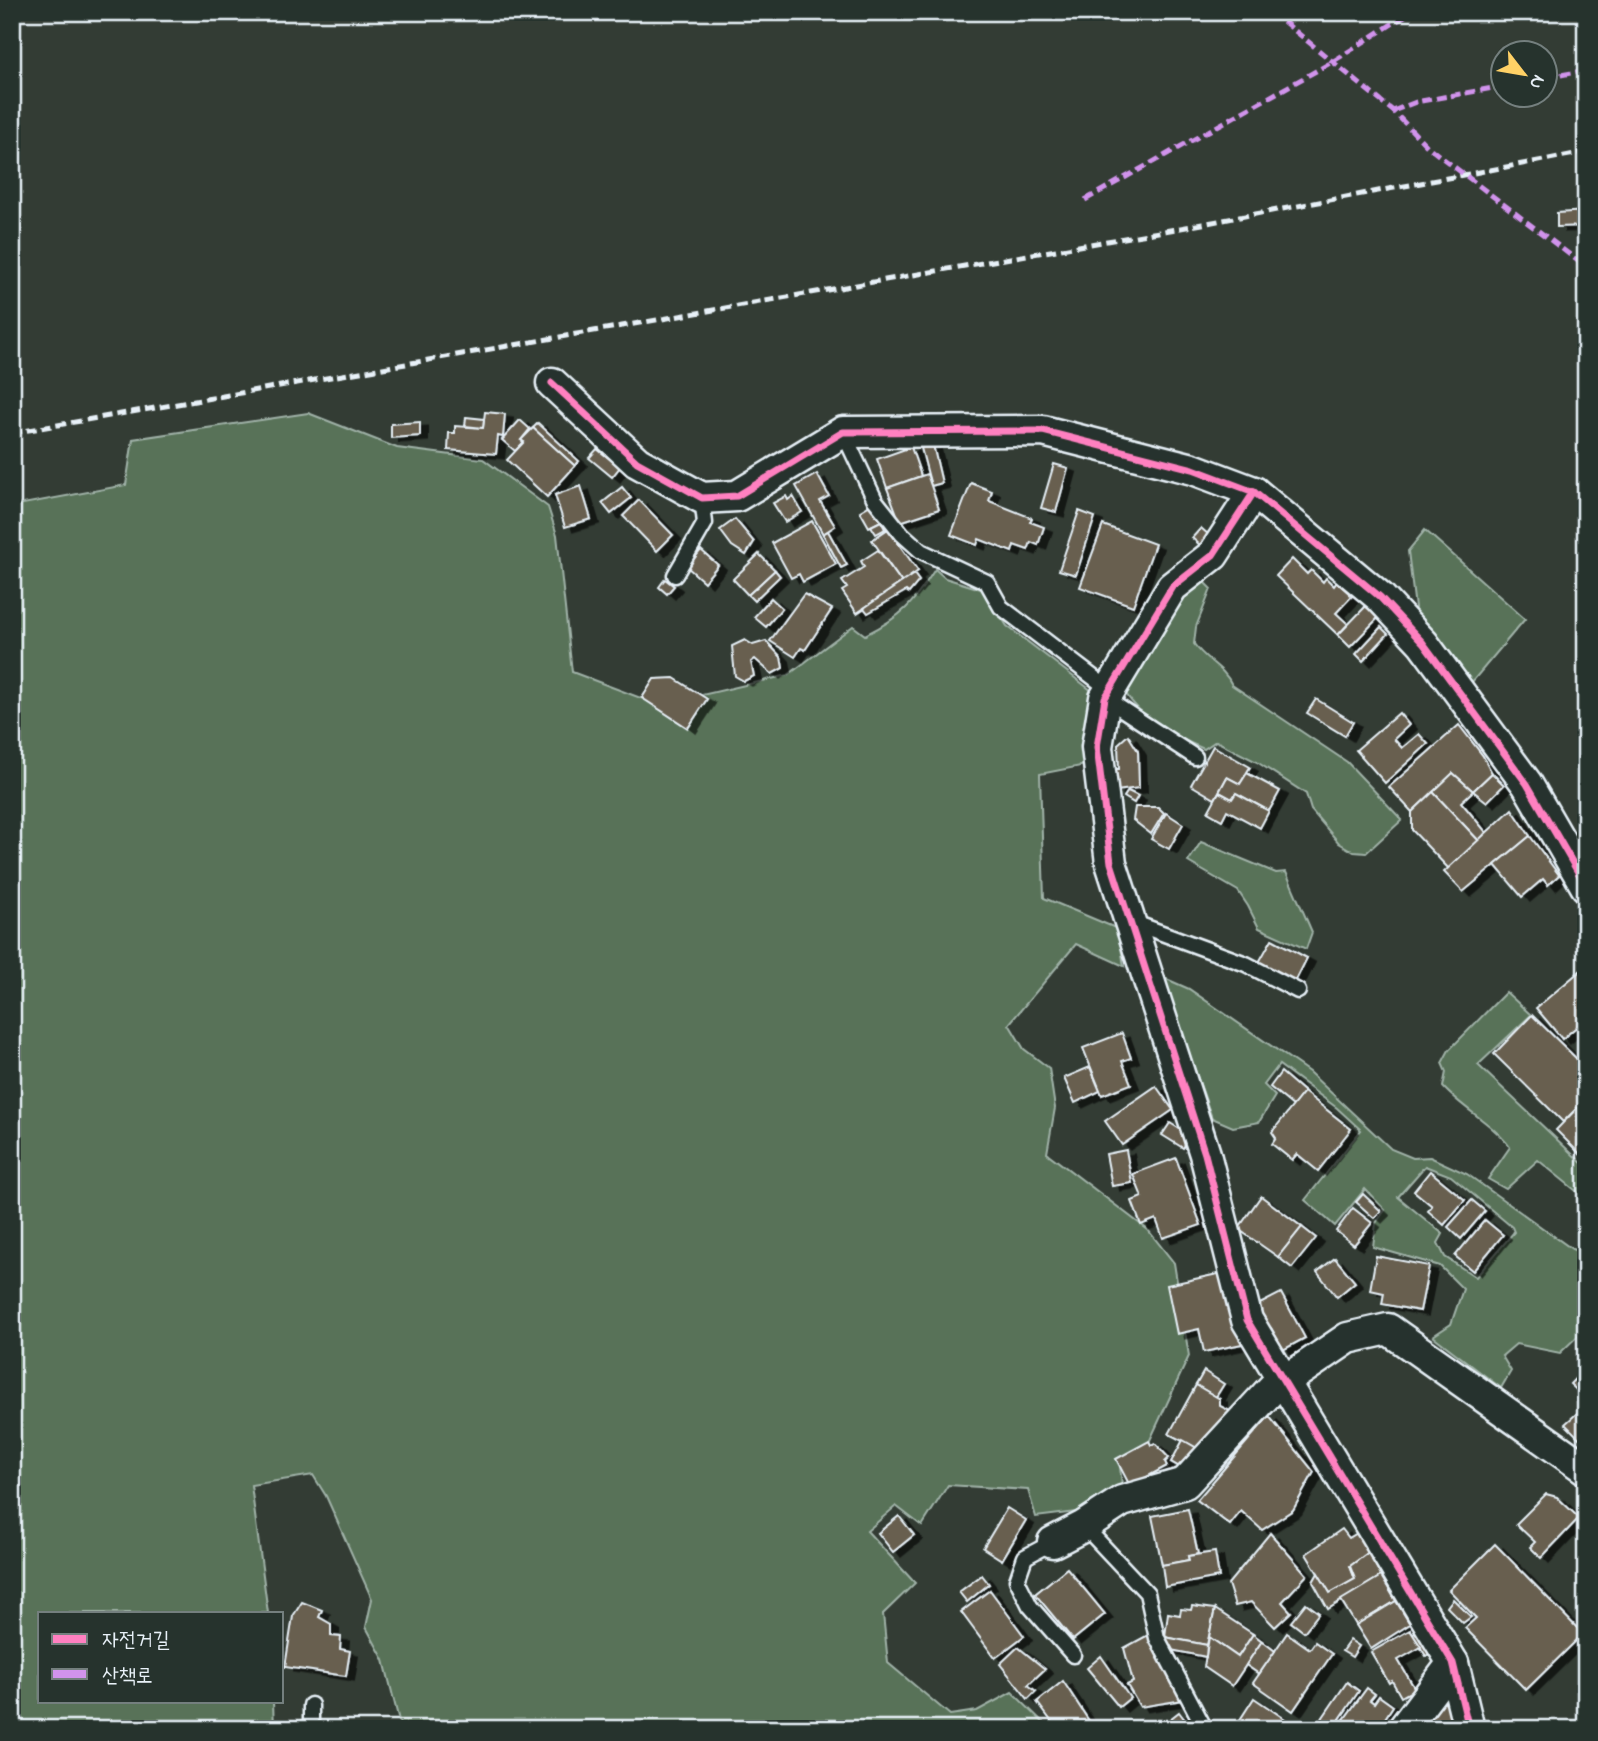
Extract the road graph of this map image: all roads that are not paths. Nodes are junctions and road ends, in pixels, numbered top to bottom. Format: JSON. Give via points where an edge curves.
{"nodes":[{"id":1,"x":552,"y":383,"type":"dead end"},
{"id":2,"x":844,"y":432,"type":"junction"},
{"id":3,"x":1254,"y":492,"type":"junction"},
{"id":4,"x":702,"y":498,"type":"junction"},
{"id":5,"x":675,"y":575,"type":"dead end"},
{"id":6,"x":1108,"y":694,"type":"junction"},
{"id":7,"x":1195,"y":757,"type":"dead end"},
{"id":8,"x":1586,"y":886,"type":"edge"},
{"id":9,"x":1132,"y":922,"type":"junction"},
{"id":10,"x":1297,"y":991,"type":"dead end"},
{"id":11,"x":1281,"y":1379,"type":"junction"},
{"id":12,"x":1586,"y":1469,"type":"edge"},
{"id":13,"x":1084,"y":1526,"type":"junction"},
{"id":14,"x":1053,"y":1542,"type":"joint"},
{"id":15,"x":1073,"y":1655,"type":"dead end"},
{"id":16,"x":1453,"y":1662,"type":"junction"},
{"id":17,"x":310,"y":1705,"type":"dead end"},
{"id":18,"x":311,"y":1729,"type":"edge"},
{"id":19,"x":1205,"y":1729,"type":"edge"},
{"id":20,"x":1403,"y":1729,"type":"edge"},
{"id":21,"x":1469,"y":1729,"type":"edge"}],
"edges":[{"from":1,"to":4,"type":"street","via":[[636,463]]},
{"from":2,"to":3,"type":"street","via":[[1043,431],[1193,469]]},
{"from":2,"to":4,"type":"street","via":[[737,496]]},
{"from":2,"to":6,"type":"lane","via":[[875,500],[902,534],[921,551],[987,582],[1001,607]]},
{"from":3,"to":6,"type":"street","via":[[1213,555],[1172,587]]},
{"from":3,"to":8,"type":"street","via":[[1380,597],[1423,643],[1527,784]]},
{"from":4,"to":5,"type":"lane","via":[[705,523]]},
{"from":6,"to":7,"type":"lane"},
{"from":6,"to":9,"type":"street","via":[[1097,747],[1111,863]]},
{"from":9,"to":10,"type":"lane","via":[[1246,964]]},
{"from":9,"to":11,"type":"street","via":[[1205,1154],[1247,1320]]},
{"from":11,"to":12,"type":"street","via":[[1349,1338],[1388,1329]]},
{"from":11,"to":13,"type":"street","via":[[1185,1483],[1122,1501]]},
{"from":11,"to":16,"type":"street"},
{"from":13,"to":14,"type":"street"},
{"from":13,"to":19,"type":"lane","via":[[1147,1593],[1157,1638]]},
{"from":14,"to":15,"type":"lane","via":[[1025,1557],[1017,1580],[1030,1606]]},
{"from":16,"to":20,"type":"street"},
{"from":16,"to":21,"type":"street"},
{"from":17,"to":18,"type":"lane"}]}
